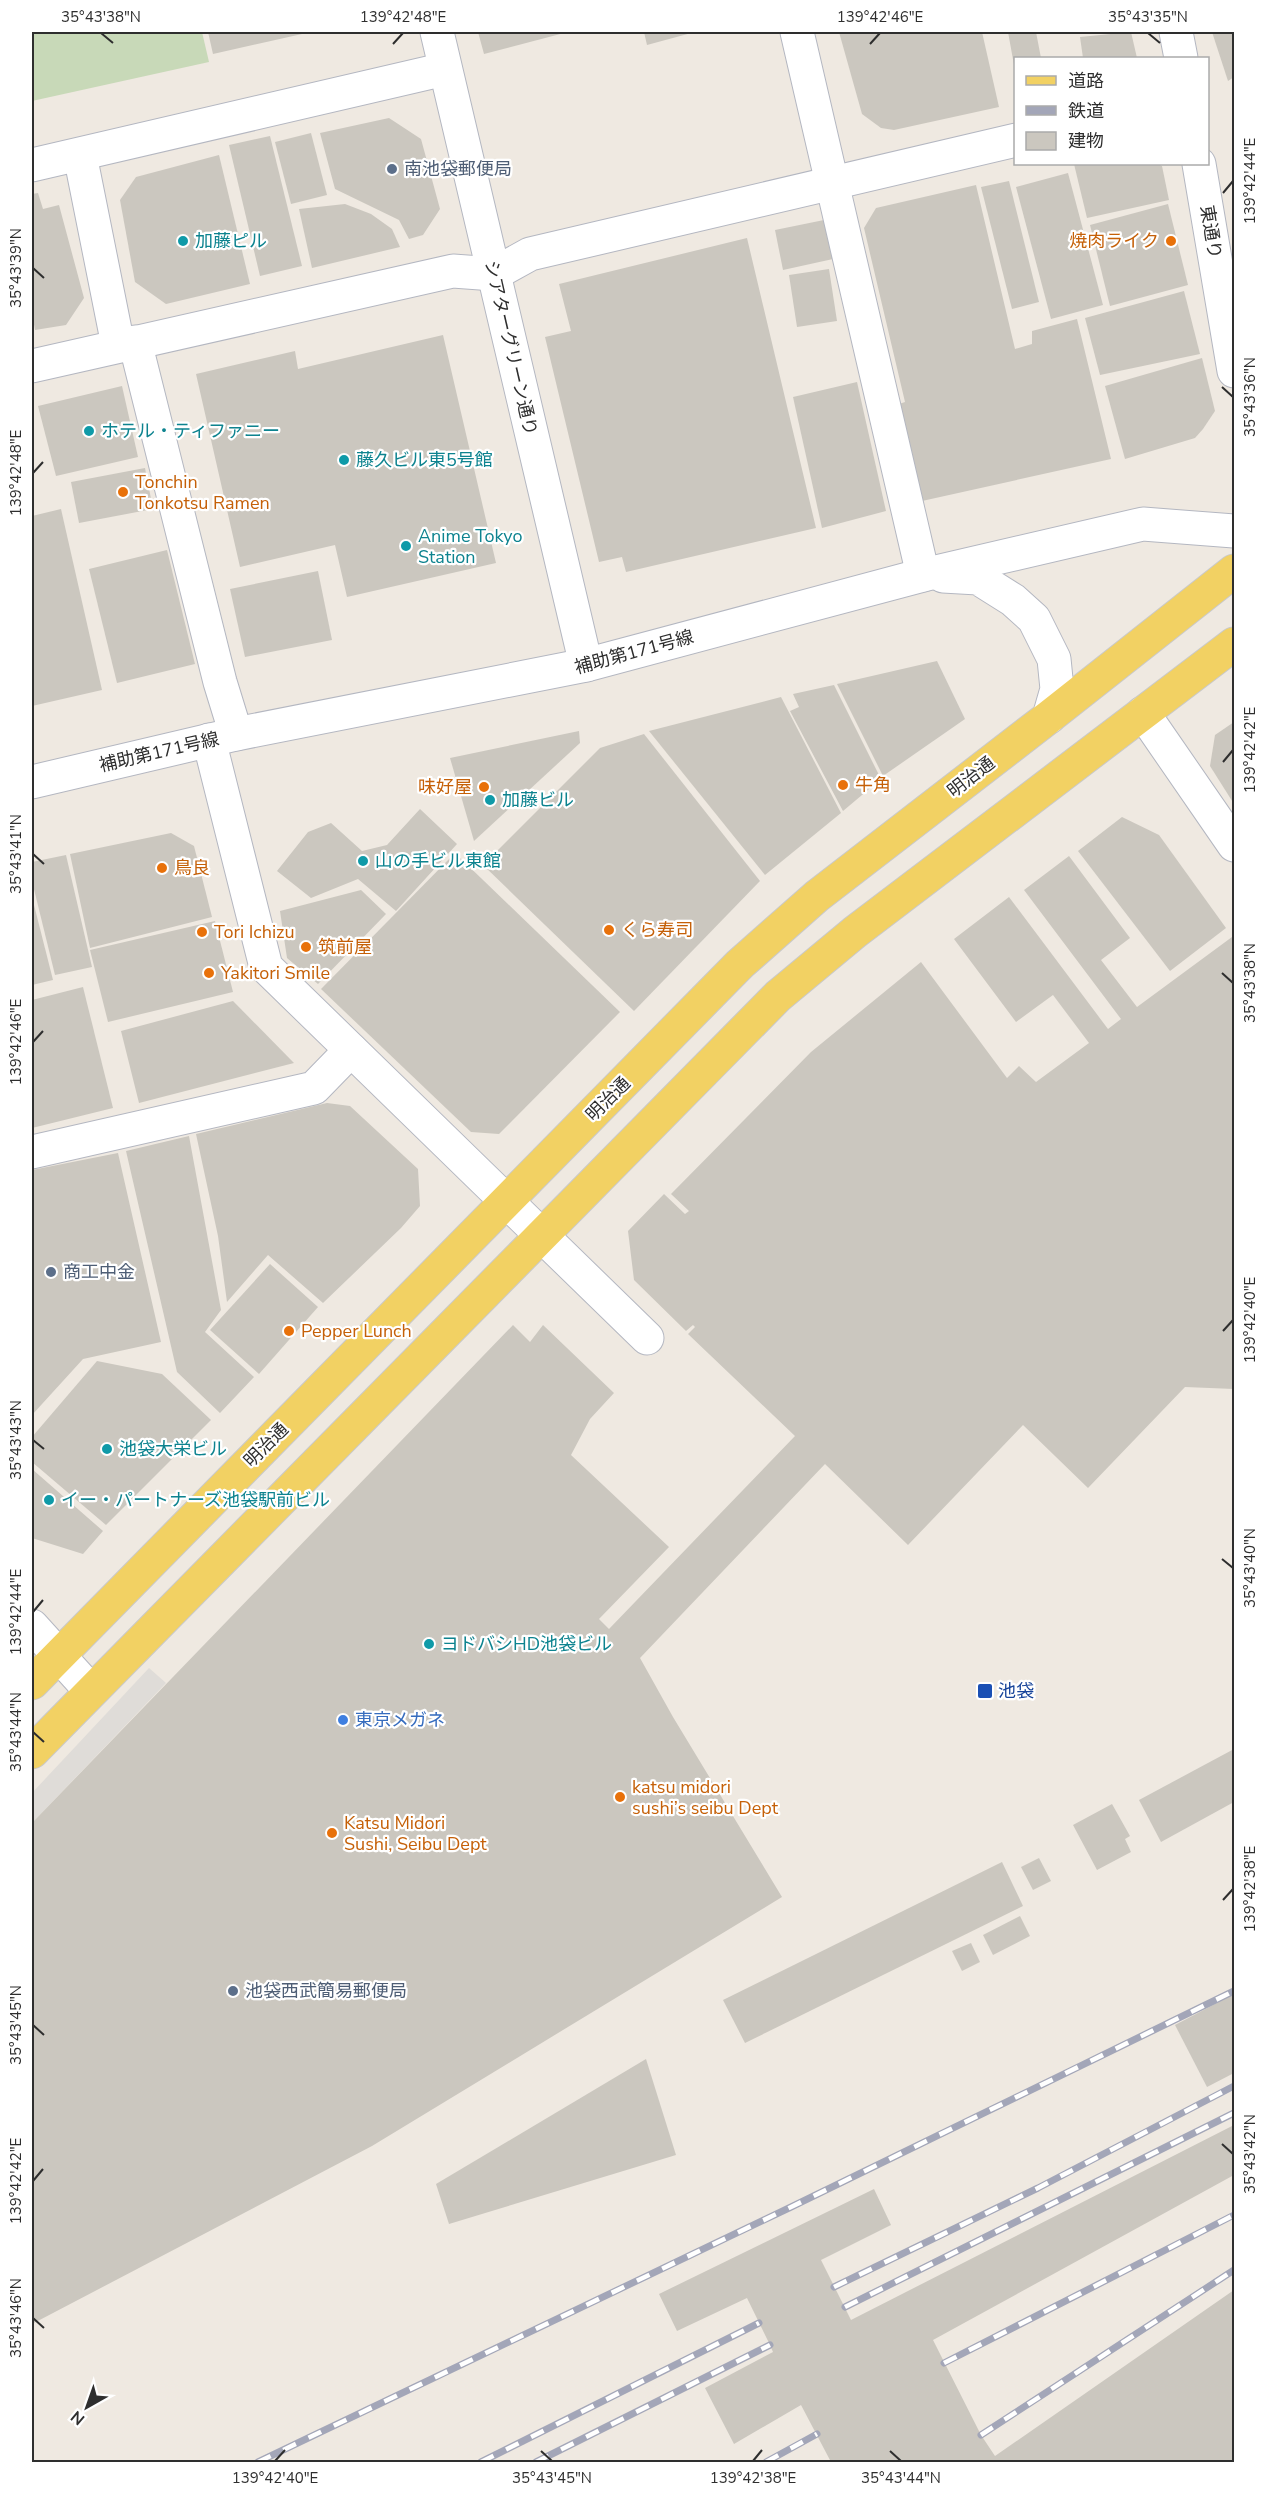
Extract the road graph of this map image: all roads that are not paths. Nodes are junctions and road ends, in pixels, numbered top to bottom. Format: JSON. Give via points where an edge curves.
{"nodes":[{"id":1,"x":437,"y":32,"type":"edge"},
{"id":2,"x":797,"y":32,"type":"edge"},
{"id":3,"x":1176,"y":32,"type":"edge"},
{"id":4,"x":1181,"y":57,"type":"edge"},
{"id":5,"x":445,"y":69,"type":"junction"},
{"id":6,"x":1014,"y":140,"type":"edge"},
{"id":7,"x":80,"y":155,"type":"junction"},
{"id":8,"x":32,"y":165,"type":"edge"},
{"id":9,"x":1200,"y":165,"type":"edge"},
{"id":10,"x":831,"y":183,"type":"junction"},
{"id":11,"x":494,"y":274,"type":"junction"},
{"id":12,"x":127,"y":344,"type":"junction"},
{"id":13,"x":32,"y":366,"type":"edge"},
{"id":14,"x":1234,"y":371,"type":"edge"},
{"id":15,"x":1234,"y":531,"type":"edge"},
{"id":16,"x":1234,"y":571,"type":"edge"},
{"id":17,"x":923,"y":575,"type":"junction"},
{"id":18,"x":1234,"y":644,"type":"edge"},
{"id":19,"x":586,"y":665,"type":"junction"},
{"id":20,"x":1143,"y":713,"type":"junction"},
{"id":21,"x":1049,"y":717,"type":"junction"},
{"id":22,"x":223,"y":737,"type":"junction"},
{"id":23,"x":32,"y":782,"type":"edge"},
{"id":24,"x":1234,"y":845,"type":"edge"},
{"id":25,"x":351,"y":1050,"type":"junction"},
{"id":26,"x":32,"y":1152,"type":"edge"},
{"id":27,"x":506,"y":1201,"type":"junction"},
{"id":28,"x":540,"y":1235,"type":"junction"},
{"id":29,"x":647,"y":1338,"type":"dead end"},
{"id":30,"x":32,"y":1626,"type":"edge"},
{"id":31,"x":58,"y":1656,"type":"junction"},
{"id":32,"x":32,"y":1683,"type":"edge"},
{"id":33,"x":91,"y":1691,"type":"junction"},
{"id":34,"x":32,"y":1752,"type":"edge"}],
"edges":[{"from":1,"to":5,"type":"street","name":"シアターグリーン通り"},
{"from":2,"to":10,"type":"street"},
{"from":3,"to":4,"type":"street"},
{"from":5,"to":7,"type":"street"},
{"from":5,"to":11,"type":"street","name":"シアターグリーン通り"},
{"from":6,"to":10,"type":"street"},
{"from":7,"to":8,"type":"street"},
{"from":7,"to":12,"type":"street"},
{"from":9,"to":14,"type":"street","name":"東通り"},
{"from":10,"to":11,"type":"street","via":[[531,254]]},
{"from":10,"to":17,"type":"street"},
{"from":11,"to":12,"type":"street","via":[[453,271]]},
{"from":11,"to":19,"type":"street","name":"シアターグリーン通り"},
{"from":12,"to":13,"type":"street"},
{"from":12,"to":22,"type":"street","via":[[220,682]]},
{"from":15,"to":17,"type":"street","name":"補助第171号線","via":[[1143,524]]},
{"from":16,"to":21,"type":"main road","name":"明治通"},
{"from":17,"to":19,"type":"street","name":"補助第171号線"},
{"from":17,"to":21,"type":"street","via":[[978,578],[1034,619],[1054,659],[1057,689]]},
{"from":18,"to":20,"type":"main road"},
{"from":19,"to":22,"type":"street","name":"補助第171号線"},
{"from":20,"to":24,"type":"street"},
{"from":20,"to":28,"type":"main road","via":[[855,932],[778,996]]},
{"from":21,"to":27,"type":"main road","name":"明治通","via":[[817,896],[740,964]]},
{"from":22,"to":23,"type":"street","name":"補助第171号線"},
{"from":22,"to":25,"type":"street","via":[[266,967]]},
{"from":25,"to":26,"type":"street","via":[[314,1088]]},
{"from":25,"to":27,"type":"street"},
{"from":27,"to":28,"type":"street"},
{"from":27,"to":31,"type":"main road","name":"明治通"},
{"from":28,"to":29,"type":"street"},
{"from":28,"to":33,"type":"main road"},
{"from":30,"to":31,"type":"street"},
{"from":31,"to":32,"type":"main road","name":"明治通"},
{"from":31,"to":33,"type":"street"},
{"from":33,"to":34,"type":"main road"}]}
